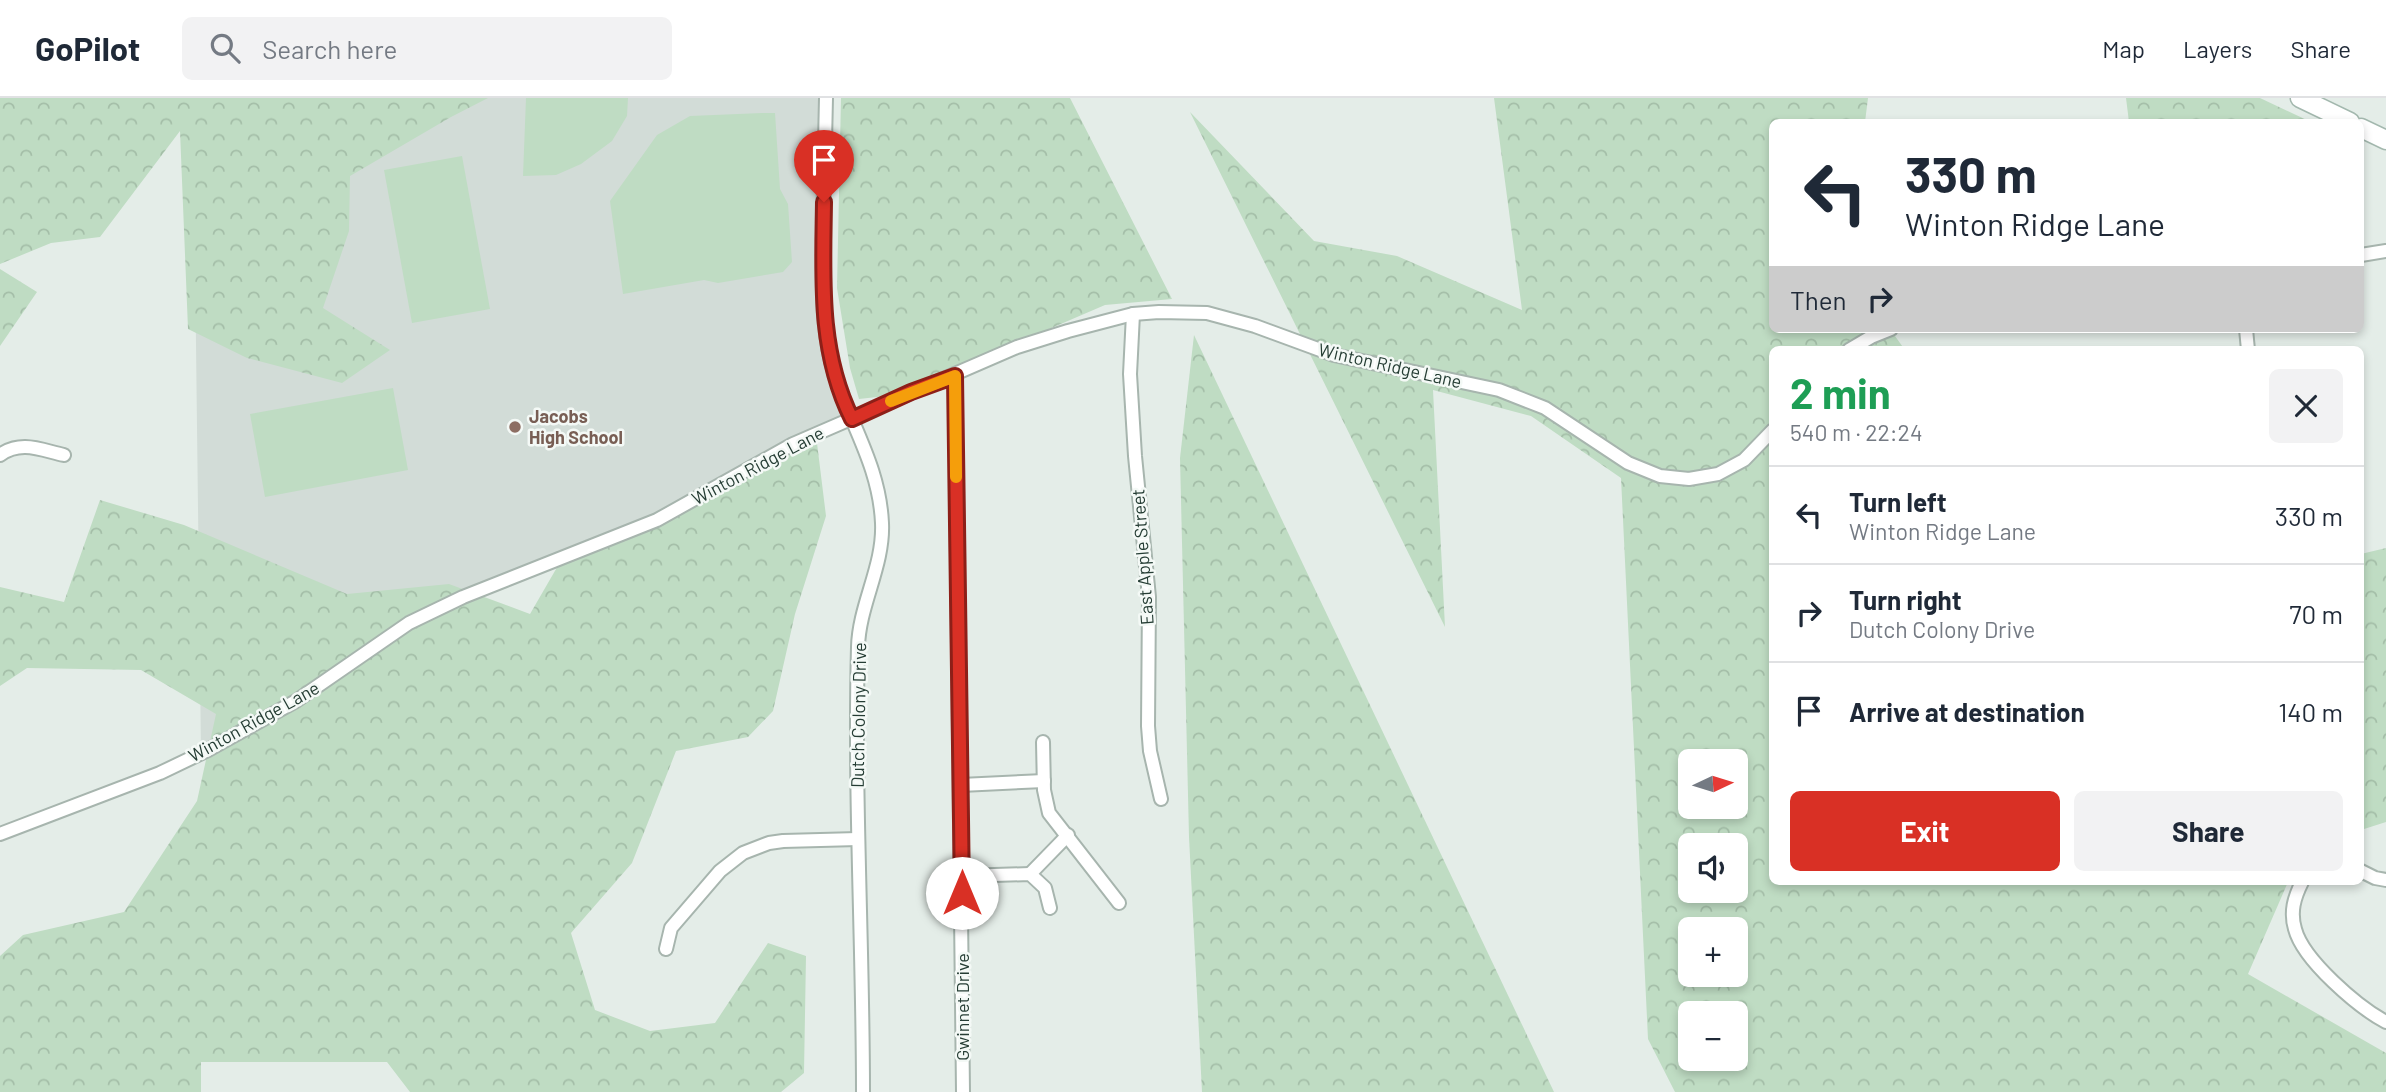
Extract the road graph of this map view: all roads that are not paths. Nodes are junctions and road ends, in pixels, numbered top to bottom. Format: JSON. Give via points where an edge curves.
{"nodes":[{"id":1,"x":826,"y":98,"type":"edge"},
{"id":2,"x":2300,"y":98,"type":"edge"},
{"id":3,"x":2344,"y":119,"type":"edge"},
{"id":4,"x":2364,"y":129,"type":"edge"},
{"id":5,"x":2386,"y":140,"type":"edge"},
{"id":6,"x":2386,"y":251,"type":"edge"},
{"id":7,"x":2364,"y":255,"type":"edge"},
{"id":8,"x":1133,"y":314,"type":"junction"},
{"id":9,"x":1881,"y":333,"type":"edge"},
{"id":10,"x":1856,"y":346,"type":"edge"},
{"id":11,"x":955,"y":376,"type":"junction"},
{"id":12,"x":852,"y":419,"type":"junction"},
{"id":13,"x":1769,"y":434,"type":"edge"},
{"id":14,"x":0,"y":455,"type":"edge"},
{"id":15,"x":64,"y":455,"type":"dead end"},
{"id":16,"x":1043,"y":742,"type":"dead end"},
{"id":17,"x":1044,"y":781,"type":"junction"},
{"id":18,"x":961,"y":785,"type":"junction"},
{"id":19,"x":1161,"y":799,"type":"dead end"},
{"id":20,"x":0,"y":834,"type":"edge"},
{"id":21,"x":1068,"y":835,"type":"junction"},
{"id":22,"x":858,"y":839,"type":"junction"},
{"id":23,"x":2364,"y":872,"type":"edge"},
{"id":24,"x":1030,"y":874,"type":"junction"},
{"id":25,"x":962,"y":876,"type":"junction"},
{"id":26,"x":2386,"y":880,"type":"edge"},
{"id":27,"x":2300,"y":885,"type":"edge"},
{"id":28,"x":1119,"y":903,"type":"dead end"},
{"id":29,"x":1050,"y":908,"type":"dead end"},
{"id":30,"x":666,"y":949,"type":"dead end"},
{"id":31,"x":2386,"y":1022,"type":"edge"},
{"id":32,"x":863,"y":1092,"type":"edge"},
{"id":33,"x":963,"y":1092,"type":"edge"}],
"edges":[{"from":1,"to":12,"type":"street","name":"Dutch Colony Drive","via":[[823,314],[835,376]]},
{"from":2,"to":3,"type":"main road"},
{"from":4,"to":5,"type":"main road"},
{"from":6,"to":7,"type":"street"},
{"from":8,"to":11,"type":"street","name":"Winton Ridge Lane","via":[[1017,347]]},
{"from":8,"to":13,"type":"street","name":"Winton Ridge Lane","via":[[1207,313],[1334,355],[1499,390],[1545,408],[1628,463],[1660,476],[1703,478],[1725,471],[1744,460]]},
{"from":8,"to":19,"type":"street","name":"East Apple Street","via":[[1130,374],[1149,597],[1148,726]]},
{"from":9,"to":10,"type":"street"},
{"from":11,"to":12,"type":"street","name":"Winton Ridge Lane"},
{"from":11,"to":18,"type":"street","name":"Gwinnet Drive"},
{"from":12,"to":20,"type":"street","name":"Winton Ridge Lane","via":[[793,444],[657,520],[409,623],[296,701],[208,750]]},
{"from":12,"to":22,"type":"street","name":"Dutch Colony Drive","via":[[875,477],[882,524],[882,547],[858,644]]},
{"from":14,"to":15,"type":"street","via":[[10,447]]},
{"from":16,"to":17,"type":"street"},
{"from":17,"to":18,"type":"street"},
{"from":17,"to":21,"type":"street","via":[[1049,813]]},
{"from":18,"to":25,"type":"street","name":"Gwinnet Drive"},
{"from":21,"to":24,"type":"street"},
{"from":21,"to":28,"type":"street"},
{"from":22,"to":30,"type":"street","via":[[783,841],[743,853],[720,871],[671,928]]},
{"from":22,"to":32,"type":"street","name":"Dutch Colony Drive"},
{"from":23,"to":26,"type":"street"},
{"from":24,"to":25,"type":"street"},
{"from":24,"to":29,"type":"street","via":[[1045,888]]},
{"from":25,"to":33,"type":"street","name":"Gwinnet Drive"},
{"from":27,"to":31,"type":"street","via":[[2293,899],[2295,932],[2323,972]]}]}
